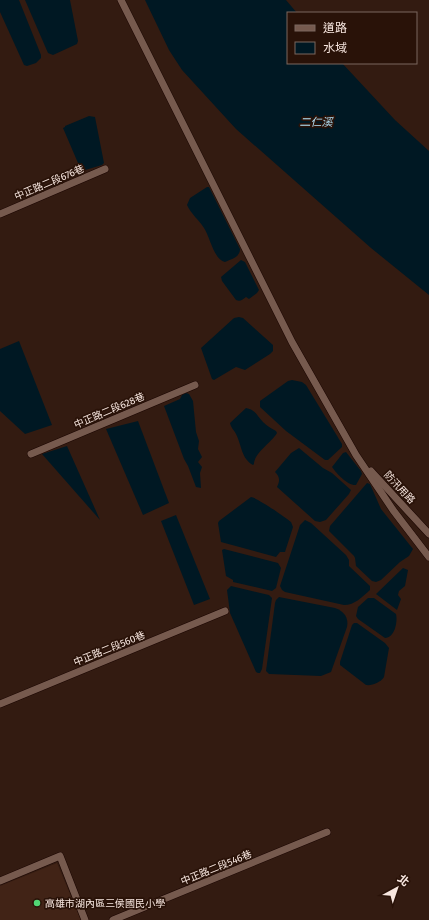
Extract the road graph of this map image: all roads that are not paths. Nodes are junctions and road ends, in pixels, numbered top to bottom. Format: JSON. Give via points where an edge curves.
{"nodes":[{"id":1,"x":121,"y":0,"type":"edge"},
{"id":2,"x":105,"y":169,"type":"dead end"},
{"id":3,"x":0,"y":214,"type":"edge"},
{"id":4,"x":196,"y":385,"type":"dead end"},
{"id":5,"x":31,"y":454,"type":"dead end"},
{"id":6,"x":356,"y":455,"type":"junction"},
{"id":7,"x":429,"y":534,"type":"edge"},
{"id":8,"x":429,"y":557,"type":"edge"},
{"id":9,"x":225,"y":611,"type":"dead end"},
{"id":10,"x":0,"y":704,"type":"edge"},
{"id":11,"x":327,"y":832,"type":"dead end"},
{"id":12,"x":0,"y":881,"type":"edge"},
{"id":13,"x":85,"y":920,"type":"edge"},
{"id":14,"x":113,"y":920,"type":"edge"}],
"edges":[{"from":1,"to":6,"type":"street","via":[[292,342]]},
{"from":2,"to":3,"type":"street","name":"中正路二段676巷"},
{"from":4,"to":5,"type":"street","name":"中正路二段628巷"},
{"from":6,"to":7,"type":"street","name":"防汛用路"},
{"from":6,"to":8,"type":"street"},
{"from":9,"to":10,"type":"street","name":"中正路二段560巷"},
{"from":11,"to":14,"type":"street","name":"中正路二段546巷"},
{"from":12,"to":13,"type":"street","via":[[60,856]]}]}
